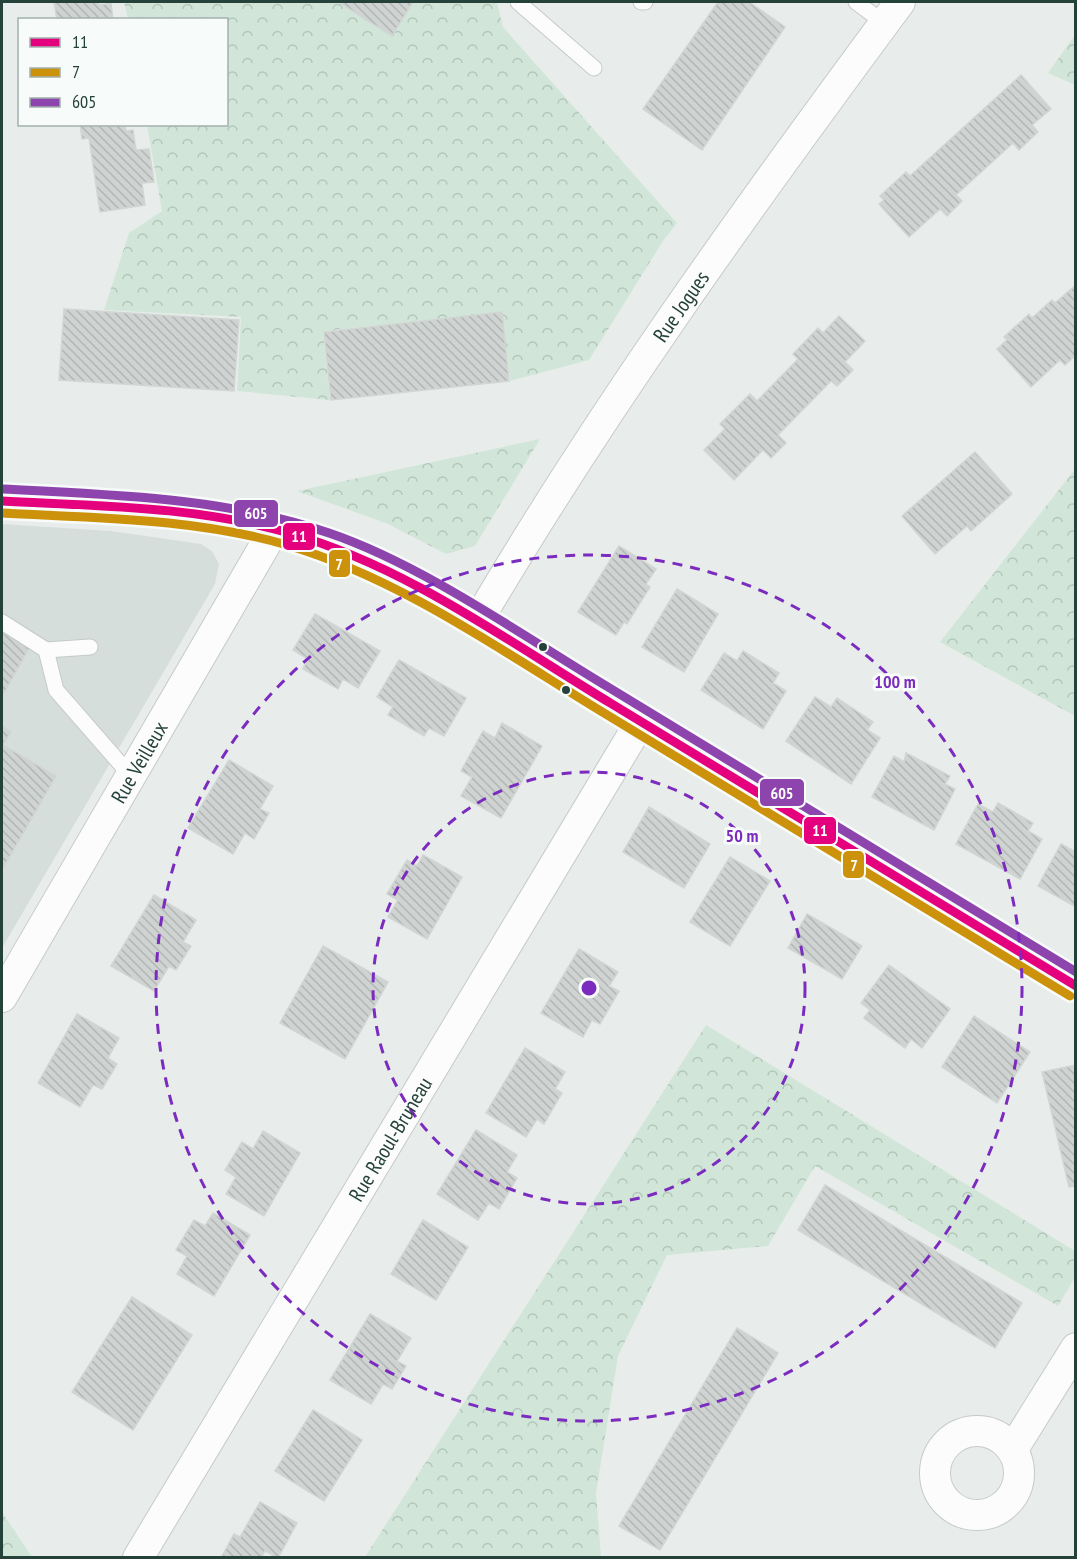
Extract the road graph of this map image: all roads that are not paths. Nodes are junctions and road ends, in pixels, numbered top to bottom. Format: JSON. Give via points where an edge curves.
{"nodes":[{"id":1,"x":518,"y":2,"type":"edge"},
{"id":2,"x":856,"y":2,"type":"edge"},
{"id":3,"x":892,"y":12,"type":"edge"},
{"id":4,"x":594,"y":68,"type":"dead end"},
{"id":5,"x":2,"y":501,"type":"edge"},
{"id":6,"x":275,"y":528,"type":"junction"},
{"id":7,"x":2,"y":622,"type":"edge"},
{"id":8,"x":477,"y":622,"type":"junction"},
{"id":9,"x":90,"y":647,"type":"dead end"},
{"id":10,"x":46,"y":650,"type":"junction"},
{"id":11,"x":641,"y":721,"type":"junction"},
{"id":12,"x":131,"y":776,"type":"junction"},
{"id":13,"x":1076,"y":986,"type":"edge"},
{"id":14,"x":2,"y":996,"type":"edge"},
{"id":15,"x":1076,"y":1348,"type":"edge"},
{"id":16,"x":1013,"y":1449,"type":"dead end"},
{"id":17,"x":138,"y":1557,"type":"edge"}],
"edges":[{"from":1,"to":4,"type":"lane"},
{"from":2,"to":3,"type":"lane"},
{"from":3,"to":8,"type":"street","name":"Rue Jogues","via":[[681,303]]},
{"from":5,"to":6,"type":"street","via":[[194,512]]},
{"from":6,"to":8,"type":"street","via":[[377,566]]},
{"from":6,"to":12,"type":"street","name":"Rue Veilleux"},
{"from":7,"to":10,"type":"lane"},
{"from":8,"to":11,"type":"street"},
{"from":9,"to":10,"type":"lane"},
{"from":10,"to":12,"type":"lane","via":[[57,690]]},
{"from":11,"to":13,"type":"street"},
{"from":11,"to":17,"type":"street","name":"Rue Raoul-Bruneau"},
{"from":12,"to":14,"type":"street","name":"Rue Veilleux"},
{"from":15,"to":16,"type":"street"}]}
